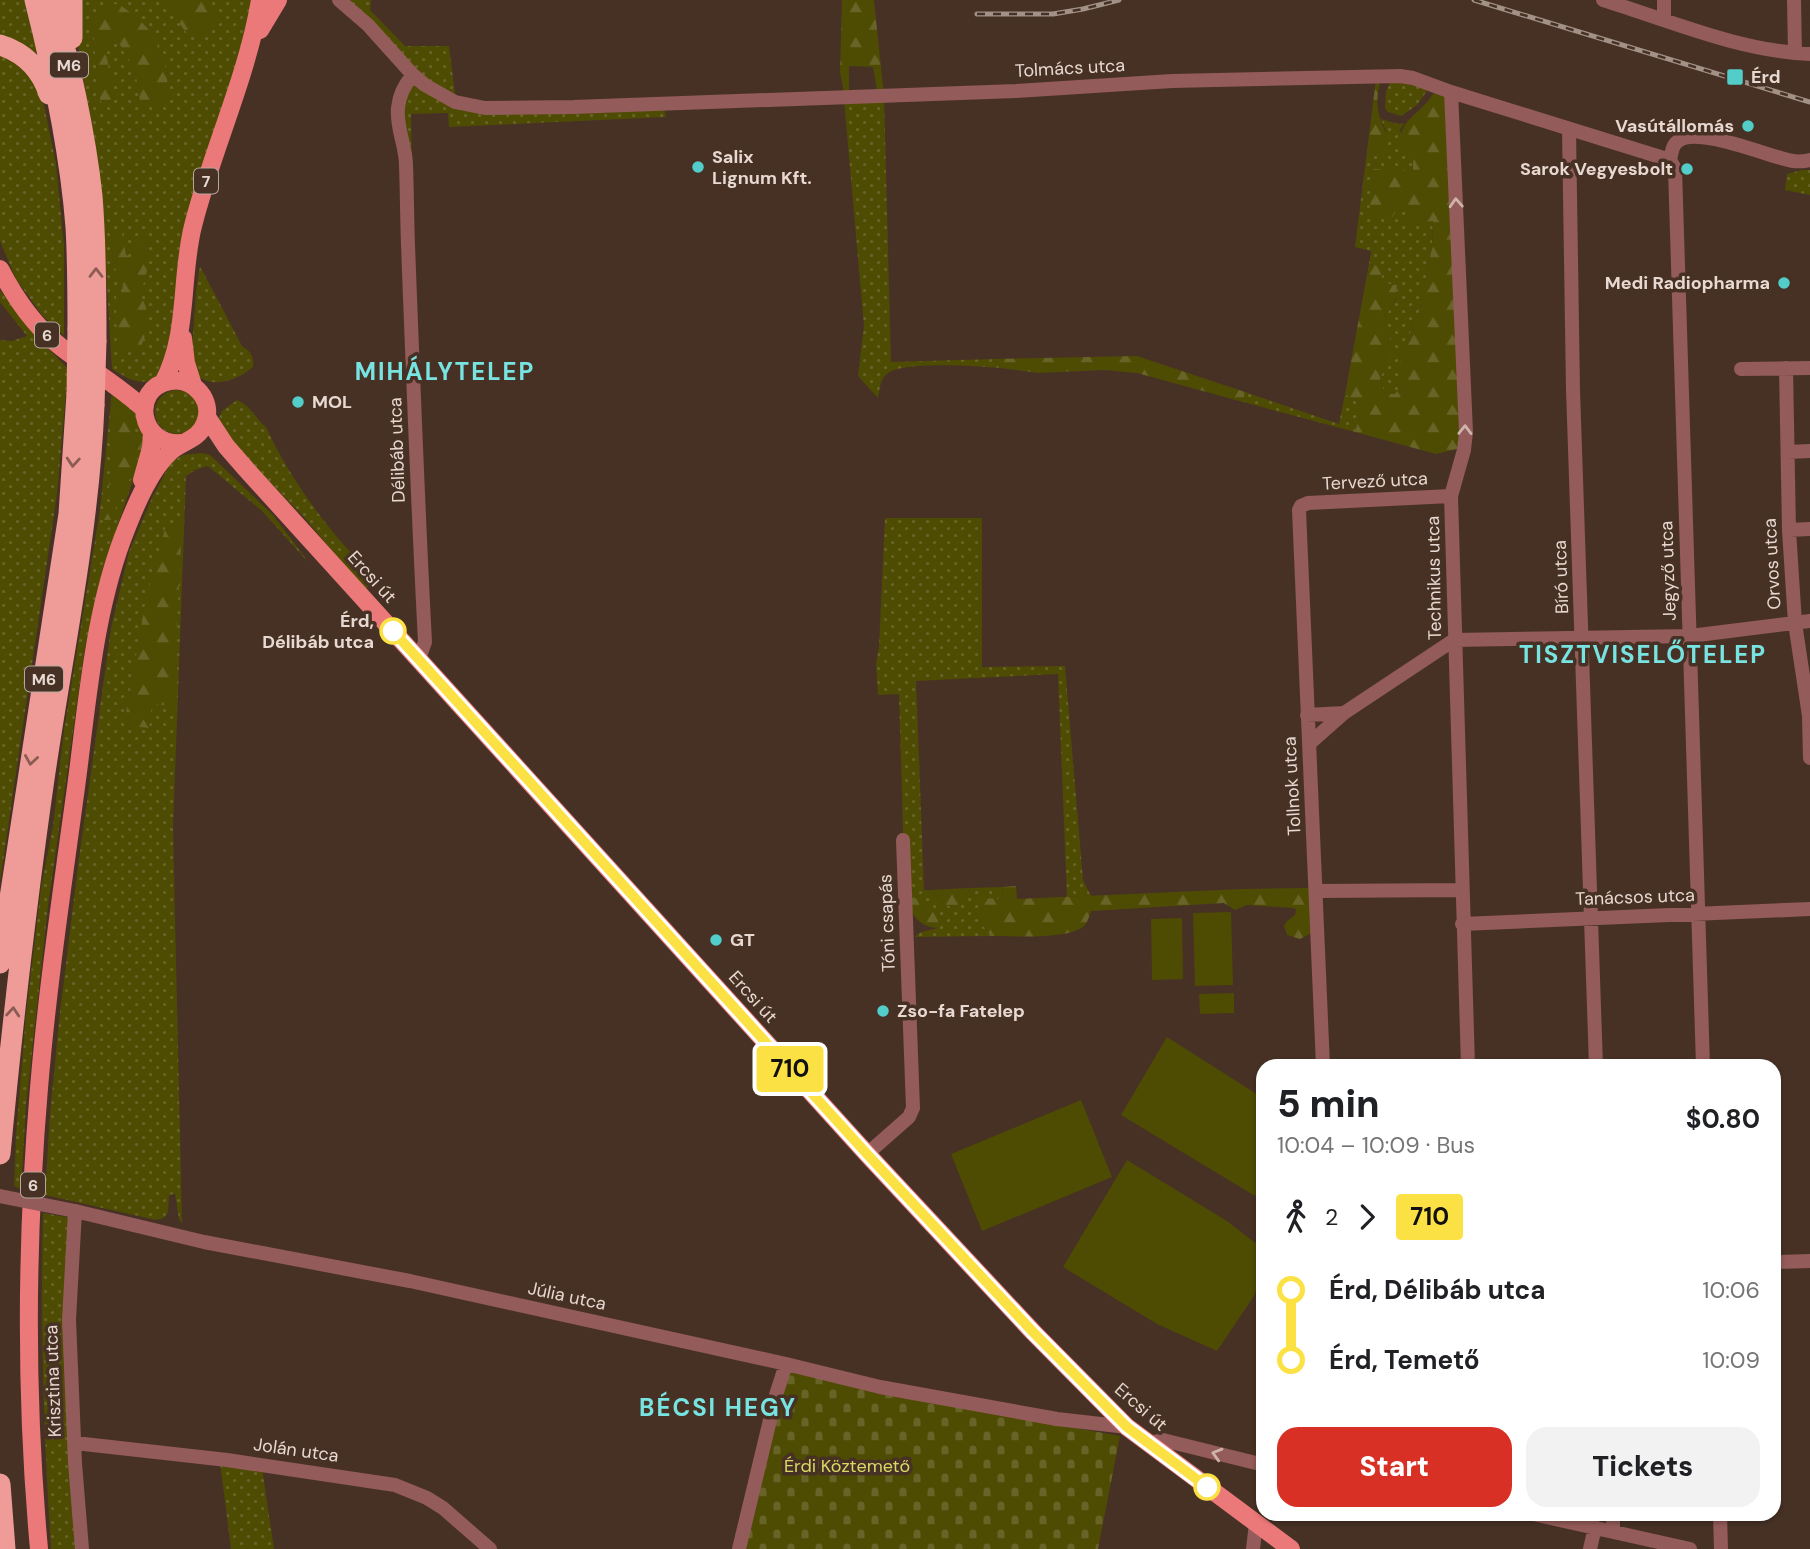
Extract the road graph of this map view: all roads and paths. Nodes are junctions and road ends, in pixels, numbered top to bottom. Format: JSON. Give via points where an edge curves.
{"nodes":[{"id":1,"x":35,"y":0,"type":"edge"},
{"id":2,"x":53,"y":0,"type":"edge"},
{"id":3,"x":72,"y":0,"type":"edge"},
{"id":4,"x":260,"y":0,"type":"edge"},
{"id":5,"x":278,"y":0,"type":"edge"},
{"id":6,"x":1603,"y":0,"type":"edge"},
{"id":7,"x":1664,"y":0,"type":"edge"},
{"id":8,"x":1794,"y":0,"type":"edge"},
{"id":9,"x":339,"y":1,"type":"edge"},
{"id":10,"x":1664,"y":19,"type":"junction"},
{"id":11,"x":0,"y":45,"type":"edge"},
{"id":12,"x":250,"y":48,"type":"junction"},
{"id":13,"x":1803,"y":54,"type":"edge"},
{"id":14,"x":413,"y":75,"type":"junction"},
{"id":15,"x":1451,"y":92,"type":"junction"},
{"id":16,"x":1569,"y":129,"type":"junction"},
{"id":17,"x":74,"y":136,"type":"junction"},
{"id":18,"x":1670,"y":160,"type":"junction"},
{"id":19,"x":1810,"y":160,"type":"edge"},
{"id":20,"x":0,"y":269,"type":"edge"},
{"id":21,"x":181,"y":317,"type":"junction"},
{"id":22,"x":1786,"y":368,"type":"junction"},
{"id":23,"x":1810,"y":368,"type":"edge"},
{"id":24,"x":1741,"y":369,"type":"dead end"},
{"id":25,"x":113,"y":383,"type":"junction"},
{"id":26,"x":159,"y":386,"type":"junction"},
{"id":27,"x":193,"y":386,"type":"junction"},
{"id":28,"x":85,"y":400,"type":"junction"},
{"id":29,"x":144,"y":410,"type":"junction"},
{"id":30,"x":207,"y":417,"type":"junction"},
{"id":31,"x":152,"y":433,"type":"junction"},
{"id":32,"x":188,"y":440,"type":"junction"},
{"id":33,"x":1810,"y":451,"type":"edge"},
{"id":34,"x":1787,"y":452,"type":"junction"},
{"id":35,"x":246,"y":469,"type":"junction"},
{"id":36,"x":1451,"y":496,"type":"junction"},
{"id":37,"x":135,"y":506,"type":"junction"},
{"id":38,"x":1301,"y":506,"type":"joint"},
{"id":39,"x":1810,"y":529,"type":"edge"},
{"id":40,"x":1789,"y":530,"type":"junction"},
{"id":41,"x":1810,"y":621,"type":"edge"},
{"id":42,"x":1795,"y":623,"type":"junction"},
{"id":43,"x":1690,"y":636,"type":"junction"},
{"id":44,"x":1583,"y":637,"type":"junction"},
{"id":45,"x":1454,"y":640,"type":"junction"},
{"id":46,"x":417,"y":658,"type":"junction"},
{"id":47,"x":1344,"y":713,"type":"junction"},
{"id":48,"x":1307,"y":715,"type":"junction"},
{"id":49,"x":1310,"y":743,"type":"junction"},
{"id":50,"x":1810,"y":758,"type":"edge"},
{"id":51,"x":903,"y":840,"type":"dead end"},
{"id":52,"x":1462,"y":890,"type":"junction"},
{"id":53,"x":1316,"y":891,"type":"junction"},
{"id":54,"x":1810,"y":909,"type":"edge"},
{"id":55,"x":1698,"y":914,"type":"junction"},
{"id":56,"x":1591,"y":919,"type":"junction"},
{"id":57,"x":1462,"y":924,"type":"junction"},
{"id":58,"x":0,"y":963,"type":"edge"},
{"id":59,"x":1323,"y":1059,"type":"edge"},
{"id":60,"x":1468,"y":1059,"type":"edge"},
{"id":61,"x":1596,"y":1059,"type":"edge"},
{"id":62,"x":1703,"y":1059,"type":"edge"},
{"id":63,"x":0,"y":1154,"type":"edge"},
{"id":64,"x":867,"y":1154,"type":"junction"},
{"id":65,"x":0,"y":1196,"type":"edge"},
{"id":66,"x":75,"y":1211,"type":"junction"},
{"id":67,"x":1810,"y":1261,"type":"edge"},
{"id":68,"x":1781,"y":1262,"type":"edge"},
{"id":69,"x":786,"y":1364,"type":"junction"},
{"id":70,"x":1127,"y":1427,"type":"junction"},
{"id":71,"x":75,"y":1443,"type":"junction"},
{"id":72,"x":1149,"y":1443,"type":"junction"},
{"id":73,"x":1256,"y":1463,"type":"edge"},
{"id":74,"x":0,"y":1484,"type":"edge"},
{"id":75,"x":1566,"y":1521,"type":"edge"},
{"id":76,"x":1613,"y":1521,"type":"edge"},
{"id":77,"x":1720,"y":1521,"type":"edge"},
{"id":78,"x":1256,"y":1523,"type":"junction"},
{"id":79,"x":1595,"y":1527,"type":"junction"},
{"id":80,"x":1613,"y":1531,"type":"junction"},
{"id":81,"x":5,"y":1549,"type":"edge"},
{"id":82,"x":39,"y":1549,"type":"edge"},
{"id":83,"x":82,"y":1549,"type":"edge"},
{"id":84,"x":490,"y":1549,"type":"edge"},
{"id":85,"x":739,"y":1549,"type":"edge"},
{"id":86,"x":1253,"y":1549,"type":"edge"},
{"id":87,"x":1291,"y":1549,"type":"edge"},
{"id":88,"x":1590,"y":1549,"type":"edge"},
{"id":89,"x":1690,"y":1549,"type":"edge"},
{"id":90,"x":1721,"y":1549,"type":"edge"}],
"edges":[{"from":1,"to":17,"type":"highway","number":"M6"},
{"from":2,"to":17,"type":"highway","number":"M6"},
{"from":3,"to":17,"type":"highway","via":[[82,96]]},
{"from":4,"to":12,"type":"main road","number":"7"},
{"from":5,"to":12,"type":"main road","number":"7"},
{"from":6,"to":10,"type":"street"},
{"from":7,"to":10,"type":"street"},
{"from":8,"to":13,"type":"street"},
{"from":9,"to":14,"type":"street","name":"Tolmács utca","via":[[368,25]]},
{"from":10,"to":13,"type":"street","via":[[1746,45]]},
{"from":11,"to":17,"type":"highway","via":[[24,57],[40,73],[57,128]]},
{"from":12,"to":21,"type":"main road","number":"7","via":[[192,228]]},
{"from":14,"to":15,"type":"street","name":"Tolmács utca","via":[[455,102],[501,109],[1385,75],[1413,78]]},
{"from":14,"to":46,"type":"street","name":"Délibáb utca","via":[[401,93],[398,131],[407,164],[425,642]]},
{"from":15,"to":16,"type":"street","name":"Tolmács utca"},
{"from":36,"to":15,"type":"street","name":"Technikus utca","one_way":true,"via":[[1466,432]]},
{"from":16,"to":18,"type":"street","name":"Tolmács utca"},
{"from":16,"to":44,"type":"street","name":"Bíró utca"},
{"from":17,"to":28,"type":"highway","number":"M6","bridge":true,"via":[[78,329]]},
{"from":28,"to":17,"type":"highway","number":"M6","one_way":true,"bridge":true,"via":[[96,341],[94,235]]},
{"from":18,"to":19,"type":"street","via":[[1676,143],[1699,137],[1792,161]]},
{"from":18,"to":43,"type":"street","name":"Jegyző utca","via":[[1675,169]]},
{"from":20,"to":25,"type":"main road","number":"6","via":[[45,332]]},
{"from":21,"to":26,"type":"main road","number":"7","via":[[172,366]]},
{"from":21,"to":27,"type":"main road","number":"7"},
{"from":22,"to":23,"type":"street"},
{"from":22,"to":24,"type":"street"},
{"from":22,"to":34,"type":"street","name":"Orvos utca"},
{"from":25,"to":26,"type":"main road","number":"6","via":[[138,390]]},
{"from":25,"to":29,"type":"main road","number":"6"},
{"from":26,"to":27,"type":"main road","number":"6","via":[[179,380]]},
{"from":26,"to":29,"type":"main road","via":[[147,398]]},
{"from":27,"to":30,"type":"main road","via":[[205,398]]},
{"from":28,"to":58,"type":"highway","number":"M6","one_way":true},
{"from":63,"to":28,"type":"highway","number":"M6","one_way":true,"via":[[16,978],[90,482]]},
{"from":29,"to":31,"type":"main road","number":"6"},
{"from":30,"to":32,"type":"main road","number":"6"},
{"from":30,"to":35,"type":"main road","name":"Ercsi út"},
{"from":31,"to":32,"type":"main road","via":[[168,443]]},
{"from":31,"to":37,"type":"main road","number":"6"},
{"from":32,"to":35,"type":"main road","name":"Ercsi út","via":[[207,443]]},
{"from":32,"to":37,"type":"main road","number":"6","via":[[168,454]]},
{"from":33,"to":34,"type":"street"},
{"from":34,"to":40,"type":"street","name":"Orvos utca"},
{"from":35,"to":46,"type":"main road","name":"Ercsi út"},
{"from":36,"to":38,"type":"street","name":"Tervező utca"},
{"from":36,"to":45,"type":"street","name":"Technikus utca"},
{"from":37,"to":82,"type":"main road","number":"6","via":[[111,576],[96,645],[39,1087],[29,1335]]},
{"from":38,"to":48,"type":"street","name":"Tollnok utca"},
{"from":39,"to":40,"type":"street"},
{"from":40,"to":42,"type":"street","name":"Orvos utca"},
{"from":41,"to":42,"type":"street"},
{"from":42,"to":43,"type":"street"},
{"from":42,"to":50,"type":"street","name":"Orvos utca","via":[[1809,716]]},
{"from":43,"to":44,"type":"street"},
{"from":43,"to":55,"type":"street","name":"Jegyző utca"},
{"from":44,"to":45,"type":"street"},
{"from":44,"to":56,"type":"street","name":"Bíró utca"},
{"from":45,"to":47,"type":"street"},
{"from":45,"to":52,"type":"street","name":"Technikus utca"},
{"from":46,"to":64,"type":"main road","name":"Ercsi út"},
{"from":47,"to":48,"type":"street"},
{"from":47,"to":49,"type":"street"},
{"from":48,"to":49,"type":"street","name":"Tollnok utca"},
{"from":49,"to":53,"type":"street","name":"Tollnok utca"},
{"from":51,"to":64,"type":"street","name":"Tóni csapás","via":[[913,1108],[909,1117]]},
{"from":52,"to":53,"type":"street"},
{"from":52,"to":57,"type":"street","name":"Technikus utca"},
{"from":53,"to":59,"type":"street","name":"Tollnok utca"},
{"from":54,"to":55,"type":"street","name":"Tanácsos utca"},
{"from":55,"to":56,"type":"street","name":"Tanácsos utca"},
{"from":55,"to":62,"type":"street","name":"Jegyző utca"},
{"from":56,"to":57,"type":"street","name":"Tanácsos utca"},
{"from":56,"to":61,"type":"street","name":"Bíró utca"},
{"from":57,"to":60,"type":"street","name":"Technikus utca"},
{"from":64,"to":70,"type":"main road","name":"Ercsi út"},
{"from":65,"to":66,"type":"street","name":"Júlia utca","bridge":true},
{"from":66,"to":69,"type":"street","name":"Júlia utca"},
{"from":66,"to":71,"type":"street","name":"Krisztina utca","via":[[69,1299]]},
{"from":67,"to":68,"type":"street"},
{"from":69,"to":70,"type":"street","name":"Júlia utca","via":[[960,1403]]},
{"from":69,"to":85,"type":"street"},
{"from":70,"to":72,"type":"main road","name":"Ercsi út"},
{"from":71,"to":83,"type":"street","name":"Krisztina utca"},
{"from":71,"to":84,"type":"street","name":"Jolán utca","via":[[395,1485],[443,1508]]},
{"from":73,"to":72,"type":"street","one_way":true,"via":[[1163,1440]]},
{"from":72,"to":78,"type":"main road","name":"Ercsi út"},
{"from":74,"to":81,"type":"highway"},
{"from":75,"to":79,"type":"street"},
{"from":76,"to":80,"type":"street"},
{"from":77,"to":90,"type":"street"},
{"from":78,"to":86,"type":"street"},
{"from":78,"to":87,"type":"main road","name":"Ercsi út"},
{"from":79,"to":80,"type":"street"},
{"from":79,"to":88,"type":"street"},
{"from":80,"to":89,"type":"street"}]}
